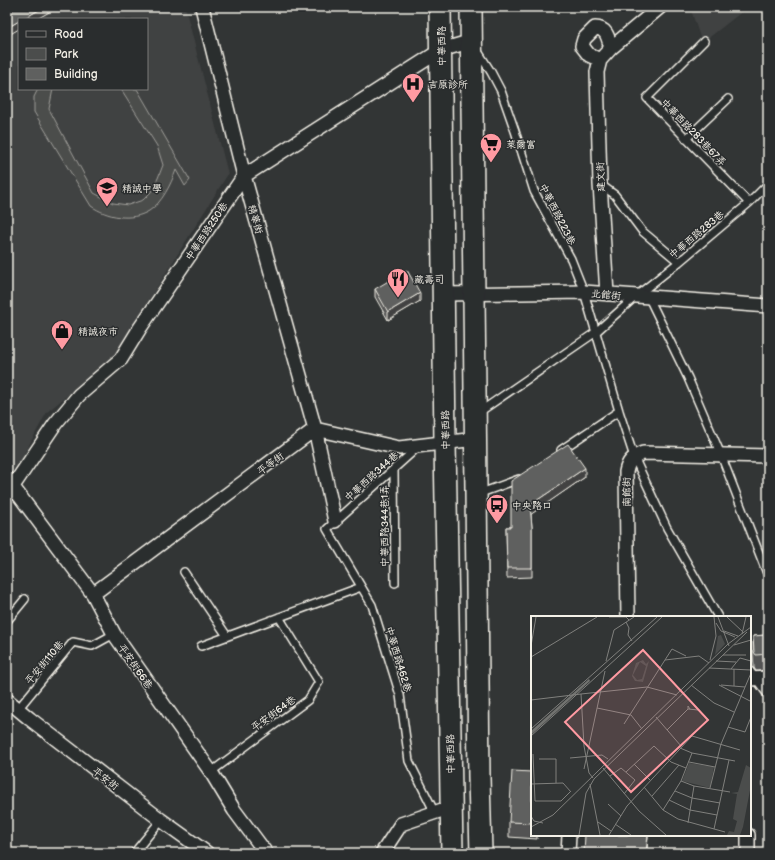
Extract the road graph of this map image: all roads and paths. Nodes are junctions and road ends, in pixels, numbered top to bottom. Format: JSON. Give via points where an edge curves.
{"nodes":[{"id":1,"x":202,"y":7,"type":"edge"},
{"id":2,"x":440,"y":7,"type":"edge"},
{"id":3,"x":471,"y":7,"type":"edge"},
{"id":4,"x":660,"y":7,"type":"edge"},
{"id":5,"x":472,"y":41,"type":"junction"},
{"id":6,"x":704,"y":41,"type":"dead end"},
{"id":7,"x":611,"y":48,"type":"junction"},
{"id":8,"x":441,"y":50,"type":"junction"},
{"id":9,"x":600,"y":60,"type":"junction"},
{"id":10,"x":728,"y":99,"type":"dead end"},
{"id":11,"x":686,"y":139,"type":"junction"},
{"id":12,"x":244,"y":176,"type":"junction"},
{"id":13,"x":600,"y":184,"type":"junction"},
{"id":14,"x":768,"y":184,"type":"edge"},
{"id":15,"x":749,"y":203,"type":"junction"},
{"id":16,"x":679,"y":262,"type":"junction"},
{"id":17,"x":584,"y":292,"type":"junction"},
{"id":18,"x":475,"y":293,"type":"junction"},
{"id":19,"x":443,"y":294,"type":"junction"},
{"id":20,"x":607,"y":294,"type":"junction"},
{"id":21,"x":635,"y":297,"type":"junction"},
{"id":22,"x":650,"y":298,"type":"junction"},
{"id":23,"x":768,"y":306,"type":"edge"},
{"id":24,"x":596,"y":332,"type":"junction"},
{"id":25,"x":619,"y":411,"type":"junction"},
{"id":26,"x":476,"y":414,"type":"junction"},
{"id":27,"x":316,"y":429,"type":"junction"},
{"id":28,"x":476,"y":439,"type":"junction"},
{"id":29,"x":445,"y":442,"type":"junction"},
{"id":30,"x":420,"y":445,"type":"junction"},
{"id":31,"x":555,"y":455,"type":"edge"},
{"id":32,"x":721,"y":455,"type":"junction"},
{"id":33,"x":634,"y":456,"type":"junction"},
{"id":34,"x":768,"y":456,"type":"edge"},
{"id":35,"x":394,"y":469,"type":"junction"},
{"id":36,"x":522,"y":476,"type":"edge"},
{"id":37,"x":9,"y":487,"type":"edge"},
{"id":38,"x":476,"y":494,"type":"junction"},
{"id":39,"x":335,"y":521,"type":"junction"},
{"id":40,"x":184,"y":572,"type":"dead end"},
{"id":41,"x":768,"y":576,"type":"edge"},
{"id":42,"x":395,"y":583,"type":"dead end"},
{"id":43,"x":361,"y":587,"type":"junction"},
{"id":44,"x":93,"y":594,"type":"junction"},
{"id":45,"x":25,"y":598,"type":"dead end"},
{"id":46,"x":628,"y":616,"type":"edge"},
{"id":47,"x":717,"y":616,"type":"edge"},
{"id":48,"x":279,"y":617,"type":"junction"},
{"id":49,"x":7,"y":621,"type":"edge"},
{"id":50,"x":114,"y":634,"type":"junction"},
{"id":51,"x":227,"y":636,"type":"junction"},
{"id":52,"x":201,"y":646,"type":"dead end"},
{"id":53,"x":752,"y":676,"type":"edge"},
{"id":54,"x":768,"y":678,"type":"edge"},
{"id":55,"x":768,"y":695,"type":"edge"},
{"id":56,"x":7,"y":700,"type":"edge"},
{"id":57,"x":18,"y":709,"type":"junction"},
{"id":58,"x":211,"y":772,"type":"junction"},
{"id":59,"x":443,"y":810,"type":"junction"},
{"id":60,"x":161,"y":820,"type":"junction"},
{"id":61,"x":569,"y":836,"type":"edge"},
{"id":62,"x":748,"y":836,"type":"edge"},
{"id":63,"x":134,"y":853,"type":"edge"},
{"id":64,"x":207,"y":853,"type":"edge"},
{"id":65,"x":266,"y":853,"type":"edge"},
{"id":66,"x":382,"y":853,"type":"edge"},
{"id":67,"x":452,"y":853,"type":"edge"},
{"id":68,"x":481,"y":853,"type":"edge"},
{"id":69,"x":568,"y":853,"type":"edge"},
{"id":70,"x":748,"y":853,"type":"edge"}],
"edges":[{"from":1,"to":12,"type":"street","name":"精華街"},
{"from":2,"to":8,"type":"main road","name":"中華西路"},
{"from":3,"to":5,"type":"main road"},
{"from":4,"to":7,"type":"street"},
{"from":5,"to":8,"type":"street","name":"中華西路250巷"},
{"from":5,"to":17,"type":"lane","name":"中華西路223巷","via":[[501,91],[534,191],[571,259]]},
{"from":5,"to":18,"type":"main road"},
{"from":6,"to":11,"type":"lane","name":"中華西路283巷67弄","via":[[647,98]]},
{"from":7,"to":9,"type":"street"},
{"from":7,"to":9,"type":"street","via":[[606,31],[601,28],[595,28],[584,39],[582,46],[589,55]]},
{"from":8,"to":12,"type":"street","name":"中華西路250巷"},
{"from":8,"to":19,"type":"main road","name":"中華西路"},
{"from":9,"to":13,"type":"street","name":"建文街","via":[[597,72]]},
{"from":10,"to":11,"type":"lane"},
{"from":11,"to":15,"type":"lane","name":"中華西路283巷67弄"},
{"from":12,"to":27,"type":"street","name":"精華街"},
{"from":12,"to":37,"type":"street","name":"中華西路250巷","via":[[121,359],[79,395]]},
{"from":13,"to":16,"type":"lane","via":[[615,195],[642,231]]},
{"from":13,"to":20,"type":"street","name":"建文街"},
{"from":14,"to":15,"type":"lane","name":"中華西路283巷"},
{"from":15,"to":16,"type":"lane","name":"中華西路283巷"},
{"from":16,"to":21,"type":"lane","name":"中華西路283巷"},
{"from":17,"to":18,"type":"street","name":"北館街"},
{"from":17,"to":20,"type":"street","name":"北館街"},
{"from":17,"to":24,"type":"lane","name":"中華西路223巷"},
{"from":18,"to":19,"type":"street","name":"北館街"},
{"from":18,"to":26,"type":"main road"},
{"from":19,"to":29,"type":"main road","name":"中華西路"},
{"from":20,"to":21,"type":"street","name":"北館街"},
{"from":21,"to":22,"type":"street","name":"北館街"},
{"from":21,"to":24,"type":"lane","name":"中華西路283巷"},
{"from":22,"to":23,"type":"street","name":"北館街"},
{"from":22,"to":32,"type":"lane"},
{"from":24,"to":25,"type":"lane","name":"中華西路223巷"},
{"from":24,"to":26,"type":"lane"},
{"from":25,"to":31,"type":"lane"},
{"from":25,"to":33,"type":"lane","name":"中華西路223巷"},
{"from":26,"to":28,"type":"main road"},
{"from":27,"to":30,"type":"street","via":[[399,448]]},
{"from":27,"to":39,"type":"street","name":"精華街"},
{"from":27,"to":44,"type":"street","name":"平等街"},
{"from":28,"to":29,"type":"street"},
{"from":28,"to":38,"type":"main road"},
{"from":29,"to":30,"type":"street"},
{"from":29,"to":59,"type":"main road","name":"中華西路"},
{"from":30,"to":35,"type":"lane","name":"中華西路344巷"},
{"from":32,"to":33,"type":"street","via":[[644,453]]},
{"from":32,"to":34,"type":"street"},
{"from":32,"to":41,"type":"lane"},
{"from":33,"to":46,"type":"street","name":"南館街","via":[[627,464],[626,472]]},
{"from":33,"to":47,"type":"lane","name":"中華西路223巷","via":[[667,528]]},
{"from":35,"to":39,"type":"lane","name":"中華西路344巷"},
{"from":35,"to":42,"type":"lane","name":"中華西路344巷1弄"},
{"from":36,"to":38,"type":"lane","via":[[516,481]]},
{"from":37,"to":44,"type":"street","name":"平安街66巷"},
{"from":38,"to":68,"type":"main road"},
{"from":39,"to":43,"type":"lane","name":"中華西路462巷","via":[[327,529]]},
{"from":40,"to":51,"type":"lane"},
{"from":43,"to":48,"type":"lane"},
{"from":43,"to":59,"type":"lane","name":"中華西路462巷","via":[[372,605],[400,695],[409,761]]},
{"from":44,"to":50,"type":"street","name":"平安街66巷"},
{"from":45,"to":49,"type":"lane"},
{"from":48,"to":51,"type":"lane"},
{"from":48,"to":58,"type":"lane","name":"平安街64巷","via":[[319,682],[308,700]]},
{"from":50,"to":57,"type":"lane","name":"平安街110巷","via":[[92,646],[73,642]]},
{"from":50,"to":58,"type":"street","name":"平安街66巷"},
{"from":51,"to":52,"type":"lane"},
{"from":53,"to":54,"type":"street"},
{"from":53,"to":55,"type":"lane"},
{"from":56,"to":57,"type":"street","name":"平安街"},
{"from":57,"to":60,"type":"street","name":"平安街"},
{"from":58,"to":65,"type":"street","name":"平安街66巷","via":[[234,810]]},
{"from":59,"to":66,"type":"street","via":[[401,824]]},
{"from":59,"to":67,"type":"main road","name":"中華西路"},
{"from":60,"to":63,"type":"lane"},
{"from":60,"to":64,"type":"street","name":"平安街"},
{"from":61,"to":69,"type":"street"},
{"from":62,"to":70,"type":"street"}]}
